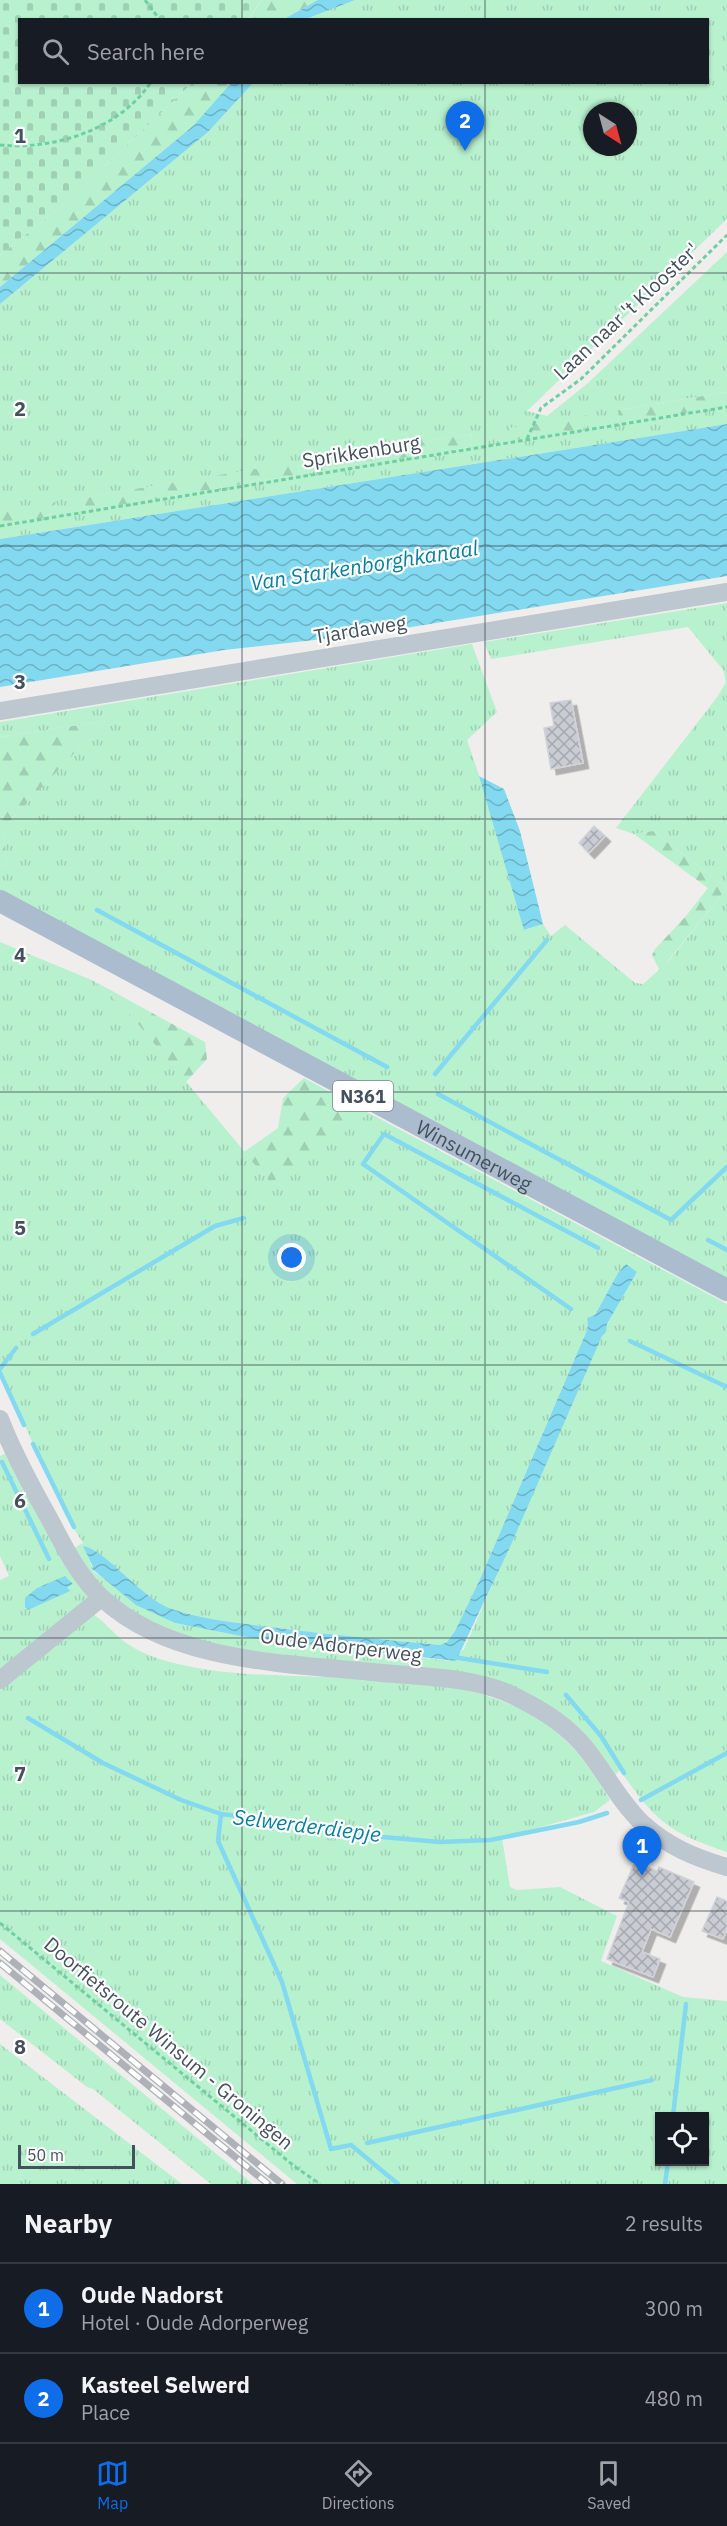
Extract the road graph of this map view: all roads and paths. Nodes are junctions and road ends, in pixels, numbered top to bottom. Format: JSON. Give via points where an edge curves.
{"nodes":[{"id":1,"x":145,"y":0,"type":"edge"},
{"id":2,"x":158,"y":18,"type":"edge"},
{"id":3,"x":149,"y":84,"type":"edge"},
{"id":4,"x":0,"y":145,"type":"edge"},
{"id":5,"x":727,"y":235,"type":"edge"},
{"id":6,"x":727,"y":407,"type":"edge"},
{"id":7,"x":527,"y":439,"type":"junction"},
{"id":8,"x":0,"y":526,"type":"edge"},
{"id":9,"x":727,"y":592,"type":"edge"},
{"id":10,"x":0,"y":711,"type":"edge"},
{"id":11,"x":0,"y":901,"type":"edge"},
{"id":12,"x":727,"y":1290,"type":"edge"},
{"id":13,"x":0,"y":1419,"type":"edge"},
{"id":14,"x":5,"y":1444,"type":"edge"},
{"id":15,"x":101,"y":1598,"type":"junction"},
{"id":16,"x":0,"y":1680,"type":"edge"},
{"id":17,"x":727,"y":1868,"type":"edge"},
{"id":18,"x":0,"y":1923,"type":"edge"},
{"id":19,"x":320,"y":2184,"type":"edge"}],
"edges":[{"from":1,"to":2,"type":"path"},
{"from":3,"to":4,"type":"path","via":[[128,108],[89,130],[50,143]]},
{"from":5,"to":7,"type":"path","name":"Laan naar 't Klooster'","via":[[581,379],[541,408]]},
{"from":6,"to":7,"type":"path","name":"Sprikkenburg"},
{"from":7,"to":8,"type":"path","name":"Sprikkenburg"},
{"from":9,"to":10,"type":"street","name":"Tjardaweg"},
{"from":11,"to":12,"type":"main road","name":"Winsumerweg","number":"N361"},
{"from":13,"to":14,"type":"street","name":"Oude Adorperweg"},
{"from":14,"to":15,"type":"street","name":"Oude Adorperweg","via":[[77,1569]]},
{"from":15,"to":16,"type":"street"},
{"from":15,"to":17,"type":"street","name":"Oude Adorperweg","via":[[159,1635],[228,1655],[449,1680],[514,1696],[546,1712],[575,1736],[631,1811],[655,1834],[685,1853]]},
{"from":18,"to":19,"type":"path","name":"Doorfietsroute Winsum - Groningen"}]}
